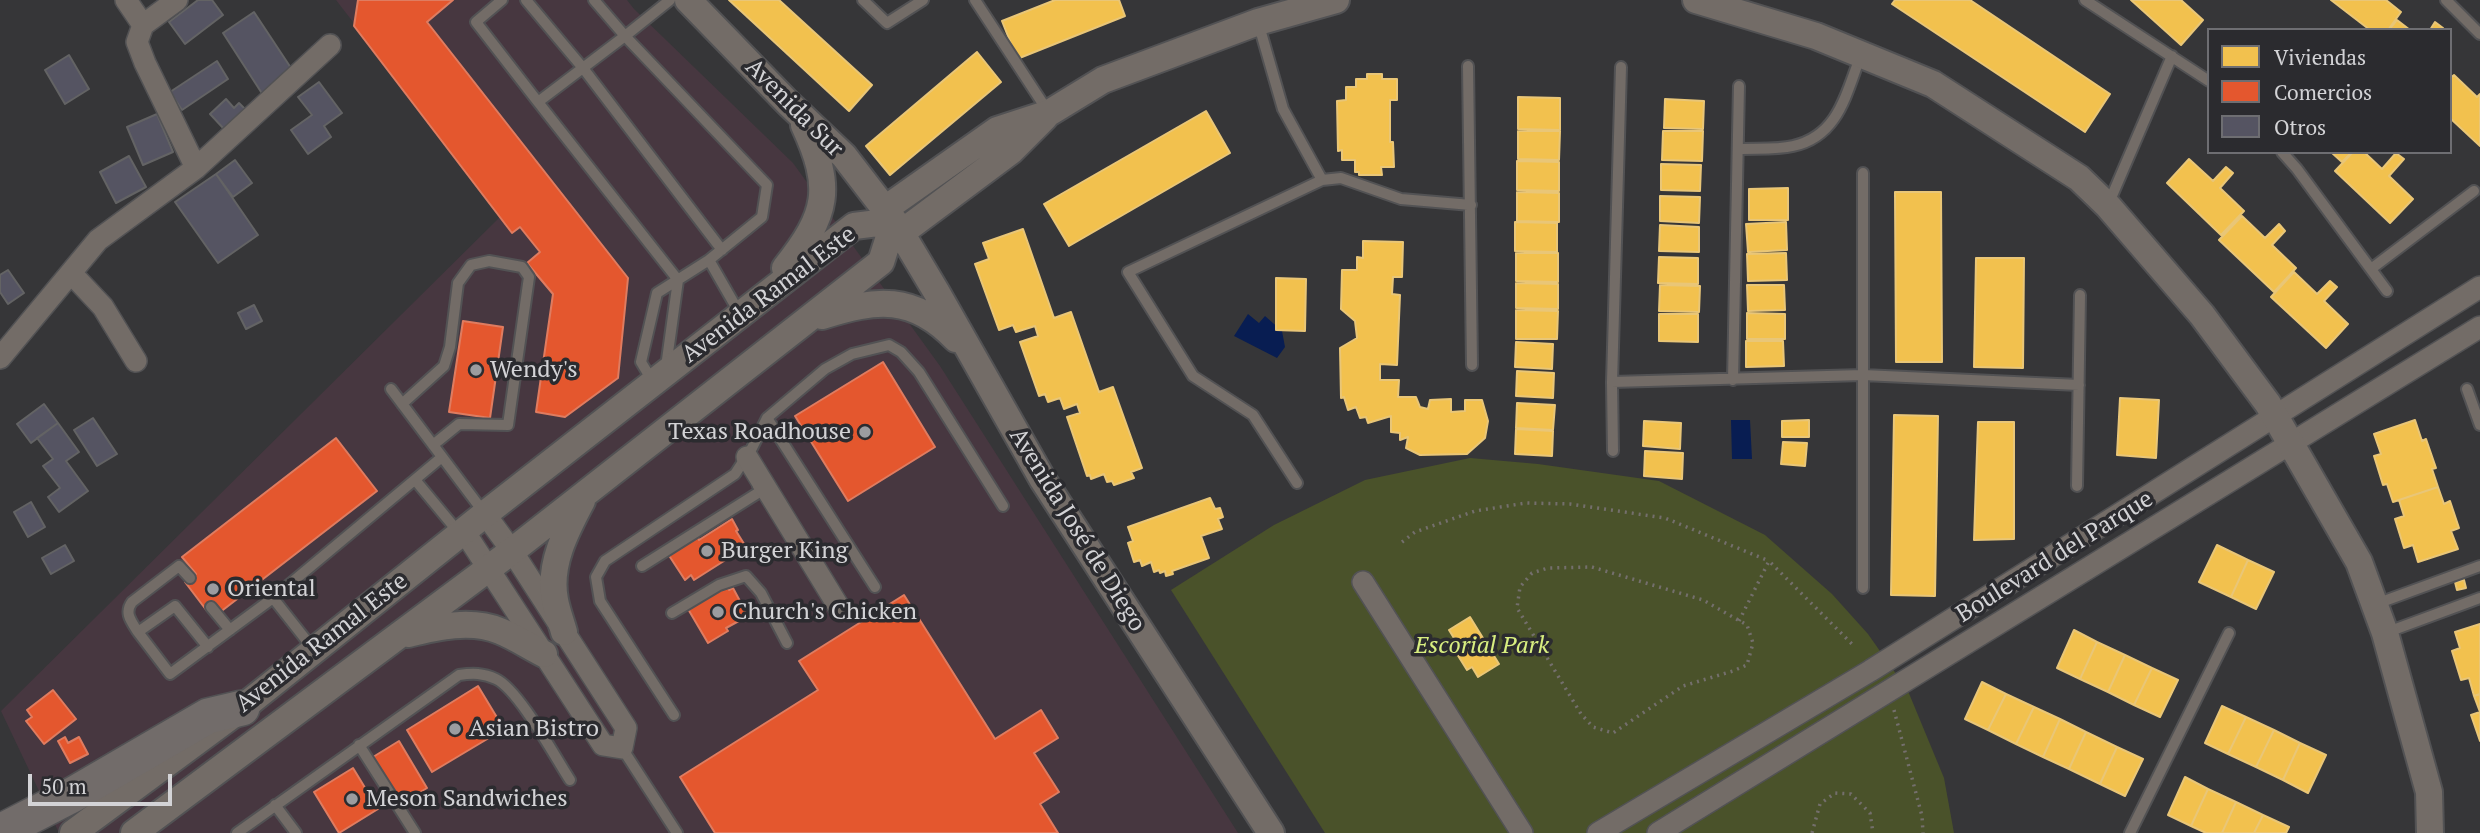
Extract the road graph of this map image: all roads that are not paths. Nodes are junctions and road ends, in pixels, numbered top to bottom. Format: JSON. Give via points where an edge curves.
{"nodes":[{"id":1,"x":126,"y":0,"type":"edge"},
{"id":2,"x":177,"y":0,"type":"edge"},
{"id":3,"x":502,"y":0,"type":"edge"},
{"id":4,"x":526,"y":0,"type":"edge"},
{"id":5,"x":594,"y":0,"type":"edge"},
{"id":6,"x":670,"y":0,"type":"edge"},
{"id":7,"x":688,"y":0,"type":"edge"},
{"id":8,"x":863,"y":0,"type":"edge"},
{"id":9,"x":923,"y":0,"type":"edge"},
{"id":10,"x":975,"y":0,"type":"edge"},
{"id":11,"x":1336,"y":0,"type":"edge"},
{"id":12,"x":1696,"y":0,"type":"edge"},
{"id":13,"x":2085,"y":0,"type":"edge"},
{"id":14,"x":2446,"y":0,"type":"edge"},
{"id":15,"x":1258,"y":22,"type":"junction"},
{"id":16,"x":143,"y":25,"type":"junction"},
{"id":17,"x":2480,"y":34,"type":"edge"},
{"id":18,"x":625,"y":36,"type":"junction"},
{"id":19,"x":330,"y":45,"type":"dead end"},
{"id":20,"x":1861,"y":55,"type":"junction"},
{"id":21,"x":2172,"y":57,"type":"junction"},
{"id":22,"x":1468,"y":65,"type":"dead end"},
{"id":23,"x":1621,"y":67,"type":"dead end"},
{"id":24,"x":583,"y":68,"type":"junction"},
{"id":25,"x":2207,"y":80,"type":"edge"},
{"id":26,"x":1739,"y":86,"type":"dead end"},
{"id":27,"x":538,"y":102,"type":"junction"},
{"id":28,"x":1049,"y":113,"type":"junction"},
{"id":29,"x":799,"y":114,"type":"junction"},
{"id":30,"x":1739,"y":149,"type":"junction"},
{"id":31,"x":2284,"y":154,"type":"edge"},
{"id":32,"x":196,"y":168,"type":"junction"},
{"id":33,"x":1863,"y":173,"type":"dead end"},
{"id":34,"x":1322,"y":180,"type":"junction"},
{"id":35,"x":2474,"y":191,"type":"dead end"},
{"id":36,"x":1471,"y":205,"type":"junction"},
{"id":37,"x":2108,"y":206,"type":"junction"},
{"id":38,"x":893,"y":221,"type":"junction"},
{"id":39,"x":722,"y":250,"type":"junction"},
{"id":40,"x":709,"y":260,"type":"junction"},
{"id":41,"x":2371,"y":269,"type":"junction"},
{"id":42,"x":71,"y":273,"type":"junction"},
{"id":43,"x":678,"y":280,"type":"junction"},
{"id":44,"x":2480,"y":287,"type":"edge"},
{"id":45,"x":2387,"y":291,"type":"dead end"},
{"id":46,"x":2080,"y":295,"type":"dead end"},
{"id":47,"x":762,"y":298,"type":"junction"},
{"id":48,"x":740,"y":314,"type":"junction"},
{"id":49,"x":804,"y":322,"type":"junction"},
{"id":50,"x":2480,"y":327,"type":"edge"},
{"id":51,"x":0,"y":358,"type":"edge"},
{"id":52,"x":974,"y":358,"type":"junction"},
{"id":53,"x":136,"y":361,"type":"dead end"},
{"id":54,"x":1472,"y":365,"type":"dead end"},
{"id":55,"x":1863,"y":375,"type":"junction"},
{"id":56,"x":659,"y":378,"type":"junction"},
{"id":57,"x":1733,"y":380,"type":"junction"},
{"id":58,"x":1612,"y":382,"type":"junction"},
{"id":59,"x":2078,"y":385,"type":"junction"},
{"id":60,"x":391,"y":389,"type":"dead end"},
{"id":61,"x":2467,"y":389,"type":"dead end"},
{"id":62,"x":402,"y":404,"type":"junction"},
{"id":63,"x":2276,"y":417,"type":"junction"},
{"id":64,"x":768,"y":418,"type":"junction"},
{"id":65,"x":2480,"y":425,"type":"edge"},
{"id":66,"x":2292,"y":443,"type":"junction"},
{"id":67,"x":433,"y":445,"type":"junction"},
{"id":68,"x":1613,"y":451,"type":"dead end"},
{"id":69,"x":442,"y":457,"type":"junction"},
{"id":70,"x":744,"y":460,"type":"junction"},
{"id":71,"x":416,"y":481,"type":"junction"},
{"id":72,"x":1297,"y":482,"type":"dead end"},
{"id":73,"x":2077,"y":486,"type":"dead end"},
{"id":74,"x":586,"y":493,"type":"junction"},
{"id":75,"x":1003,"y":506,"type":"dead end"},
{"id":76,"x":485,"y":514,"type":"junction"},
{"id":77,"x":462,"y":532,"type":"junction"},
{"id":78,"x":512,"y":551,"type":"junction"},
{"id":79,"x":642,"y":566,"type":"dead end"},
{"id":80,"x":2480,"y":566,"type":"edge"},
{"id":81,"x":488,"y":568,"type":"junction"},
{"id":82,"x":190,"y":578,"type":"dead end"},
{"id":83,"x":1363,"y":582,"type":"dead end"},
{"id":84,"x":875,"y":587,"type":"dead end"},
{"id":85,"x":1863,"y":588,"type":"dead end"},
{"id":86,"x":2480,"y":597,"type":"edge"},
{"id":87,"x":274,"y":598,"type":"junction"},
{"id":88,"x":2376,"y":604,"type":"junction"},
{"id":89,"x":211,"y":607,"type":"dead end"},
{"id":90,"x":840,"y":609,"type":"dead end"},
{"id":91,"x":672,"y":613,"type":"dead end"},
{"id":92,"x":230,"y":631,"type":"junction"},
{"id":93,"x":138,"y":632,"type":"junction"},
{"id":94,"x":564,"y":632,"type":"junction"},
{"id":95,"x":2385,"y":632,"type":"junction"},
{"id":96,"x":2228,"y":633,"type":"dead end"},
{"id":97,"x":396,"y":637,"type":"junction"},
{"id":98,"x":787,"y":643,"type":"dead end"},
{"id":99,"x":208,"y":647,"type":"junction"},
{"id":100,"x":314,"y":650,"type":"junction"},
{"id":101,"x":544,"y":654,"type":"junction"},
{"id":102,"x":242,"y":708,"type":"junction"},
{"id":103,"x":674,"y":715,"type":"dead end"},
{"id":104,"x":359,"y":745,"type":"junction"},
{"id":105,"x":622,"y":748,"type":"junction"},
{"id":106,"x":570,"y":780,"type":"dead end"},
{"id":107,"x":275,"y":805,"type":"junction"},
{"id":108,"x":0,"y":832,"type":"edge"},
{"id":109,"x":73,"y":833,"type":"edge"},
{"id":110,"x":134,"y":833,"type":"edge"},
{"id":111,"x":237,"y":833,"type":"edge"},
{"id":112,"x":296,"y":833,"type":"edge"},
{"id":113,"x":415,"y":833,"type":"edge"},
{"id":114,"x":677,"y":833,"type":"edge"},
{"id":115,"x":1271,"y":833,"type":"edge"},
{"id":116,"x":1522,"y":833,"type":"edge"},
{"id":117,"x":1598,"y":833,"type":"edge"},
{"id":118,"x":1658,"y":833,"type":"edge"},
{"id":119,"x":2130,"y":833,"type":"edge"},
{"id":120,"x":2430,"y":833,"type":"edge"}],
"edges":[{"from":1,"to":16,"type":"street"},
{"from":2,"to":16,"type":"street"},
{"from":3,"to":27,"type":"lane","via":[[476,22]]},
{"from":4,"to":24,"type":"lane"},
{"from":5,"to":18,"type":"lane"},
{"from":6,"to":18,"type":"lane"},
{"from":7,"to":29,"type":"street","name":"Avenida Sur"},
{"from":8,"to":9,"type":"lane","via":[[887,23]]},
{"from":10,"to":28,"type":"lane"},
{"from":11,"to":15,"type":"street"},
{"from":12,"to":20,"type":"street","via":[[1816,36]]},
{"from":13,"to":21,"type":"lane"},
{"from":14,"to":17,"type":"lane"},
{"from":15,"to":28,"type":"street","via":[[1103,80]]},
{"from":15,"to":34,"type":"lane","via":[[1283,109]]},
{"from":16,"to":32,"type":"street","via":[[137,42]]},
{"from":18,"to":24,"type":"lane"},
{"from":18,"to":39,"type":"lane","via":[[767,185],[762,217]]},
{"from":19,"to":32,"type":"street"},
{"from":20,"to":30,"type":"lane","via":[[1836,119],[1819,137],[1793,147]]},
{"from":20,"to":37,"type":"street","via":[[1933,84],[2079,178]]},
{"from":21,"to":25,"type":"lane"},
{"from":21,"to":37,"type":"lane"},
{"from":22,"to":36,"type":"lane"},
{"from":23,"to":58,"type":"lane"},
{"from":24,"to":27,"type":"lane"},
{"from":24,"to":39,"type":"lane"},
{"from":26,"to":30,"type":"lane"},
{"from":27,"to":43,"type":"lane"},
{"from":28,"to":38,"type":"street","via":[[1011,151]]},
{"from":29,"to":38,"type":"street","name":"Avenida Sur","via":[[844,156]]},
{"from":29,"to":47,"type":"street","via":[[818,155],[824,190],[819,217]]},
{"from":30,"to":57,"type":"lane"},
{"from":31,"to":41,"type":"lane"},
{"from":32,"to":42,"type":"street","via":[[98,240]]},
{"from":33,"to":55,"type":"lane"},
{"from":34,"to":36,"type":"lane","via":[[1341,178],[1401,199]]},
{"from":34,"to":72,"type":"lane","via":[[1128,272],[1193,376],[1254,415]]},
{"from":35,"to":41,"type":"lane"},
{"from":36,"to":54,"type":"lane"},
{"from":37,"to":63,"type":"street","via":[[2202,315]]},
{"from":38,"to":47,"type":"street","name":"Avenida Ramal Este","via":[[854,226]]},
{"from":38,"to":49,"type":"street","name":"Avenida Ramal Este","via":[[880,262]]},
{"from":38,"to":52,"type":"street","name":"Avenida José de Diego"},
{"from":39,"to":40,"type":"lane"},
{"from":40,"to":43,"type":"lane"},
{"from":40,"to":48,"type":"lane"},
{"from":41,"to":45,"type":"lane"},
{"from":42,"to":51,"type":"street"},
{"from":42,"to":53,"type":"street","via":[[103,307]]},
{"from":43,"to":56,"type":"lane"},
{"from":43,"to":56,"type":"lane","via":[[657,293],[641,362]]},
{"from":44,"to":63,"type":"street","name":"Boulevard del Parque"},
{"from":46,"to":59,"type":"lane"},
{"from":47,"to":48,"type":"street","name":"Avenida Ramal Este"},
{"from":48,"to":56,"type":"street","name":"Avenida Ramal Este"},
{"from":49,"to":52,"type":"street","via":[[858,305],[904,306],[945,327]]},
{"from":49,"to":74,"type":"street","name":"Avenida Ramal Este"},
{"from":50,"to":66,"type":"street","name":"Boulevard del Parque"},
{"from":52,"to":115,"type":"street","name":"Avenida José de Diego","via":[[1043,480]]},
{"from":55,"to":57,"type":"lane"},
{"from":55,"to":59,"type":"lane"},
{"from":55,"to":85,"type":"lane"},
{"from":56,"to":76,"type":"street","name":"Avenida Ramal Este"},
{"from":57,"to":58,"type":"lane"},
{"from":58,"to":68,"type":"lane"},
{"from":59,"to":73,"type":"lane"},
{"from":60,"to":62,"type":"lane"},
{"from":61,"to":65,"type":"lane"},
{"from":62,"to":67,"type":"lane"},
{"from":62,"to":67,"type":"lane","via":[[444,366],[458,284],[471,265],[489,261],[522,267],[529,277],[508,425],[459,424]]},
{"from":63,"to":66,"type":"street"},
{"from":63,"to":117,"type":"street","name":"Boulevard del Parque","via":[[1870,671]]},
{"from":64,"to":70,"type":"lane"},
{"from":64,"to":75,"type":"lane","via":[[825,369],[852,354],[889,345],[919,372]]},
{"from":64,"to":84,"type":"lane"},
{"from":66,"to":88,"type":"street","via":[[2359,562]]},
{"from":66,"to":118,"type":"street","name":"Boulevard del Parque"},
{"from":67,"to":69,"type":"lane"},
{"from":69,"to":71,"type":"lane"},
{"from":69,"to":76,"type":"lane"},
{"from":70,"to":79,"type":"lane","via":[[761,491]]},
{"from":70,"to":90,"type":"street"},
{"from":70,"to":103,"type":"lane","via":[[735,474],[605,561],[596,577],[600,601]]},
{"from":71,"to":77,"type":"lane"},
{"from":71,"to":87,"type":"lane"},
{"from":74,"to":78,"type":"street","name":"Avenida Ramal Este"},
{"from":74,"to":94,"type":"street","via":[[559,547],[554,574],[554,598]]},
{"from":76,"to":77,"type":"street","name":"Avenida Ramal Este"},
{"from":76,"to":78,"type":"street"},
{"from":77,"to":81,"type":"street"},
{"from":77,"to":100,"type":"street","name":"Avenida Ramal Este"},
{"from":78,"to":81,"type":"street","name":"Avenida Ramal Este"},
{"from":78,"to":94,"type":"street"},
{"from":80,"to":88,"type":"lane"},
{"from":81,"to":97,"type":"street","name":"Avenida Ramal Este"},
{"from":81,"to":101,"type":"street"},
{"from":82,"to":93,"type":"lane","via":[[179,566],[132,602],[128,616]]},
{"from":83,"to":116,"type":"street"},
{"from":86,"to":95,"type":"lane"},
{"from":87,"to":92,"type":"lane"},
{"from":87,"to":100,"type":"lane"},
{"from":88,"to":95,"type":"street"},
{"from":89,"to":92,"type":"lane"},
{"from":91,"to":98,"type":"lane","via":[[719,585],[746,576],[761,593]]},
{"from":92,"to":99,"type":"lane"},
{"from":93,"to":99,"type":"lane","via":[[175,606]]},
{"from":93,"to":99,"type":"lane","via":[[170,674]]},
{"from":94,"to":105,"type":"street","via":[[626,728]]},
{"from":95,"to":120,"type":"street","via":[[2429,792]]},
{"from":96,"to":119,"type":"lane"},
{"from":97,"to":101,"type":"street","via":[[466,625],[499,630]]},
{"from":97,"to":110,"type":"street","name":"Avenida Ramal Este"},
{"from":100,"to":102,"type":"street","name":"Avenida Ramal Este"},
{"from":101,"to":105,"type":"street","via":[[603,745]]},
{"from":102,"to":108,"type":"highway","via":[[208,716]]},
{"from":102,"to":109,"type":"street","name":"Avenida Ramal Este"},
{"from":104,"to":106,"type":"lane","via":[[459,675],[476,673],[498,680],[513,693]]},
{"from":104,"to":107,"type":"lane"},
{"from":104,"to":113,"type":"lane"},
{"from":105,"to":114,"type":"lane"},
{"from":107,"to":111,"type":"lane"},
{"from":107,"to":112,"type":"lane"}]}
